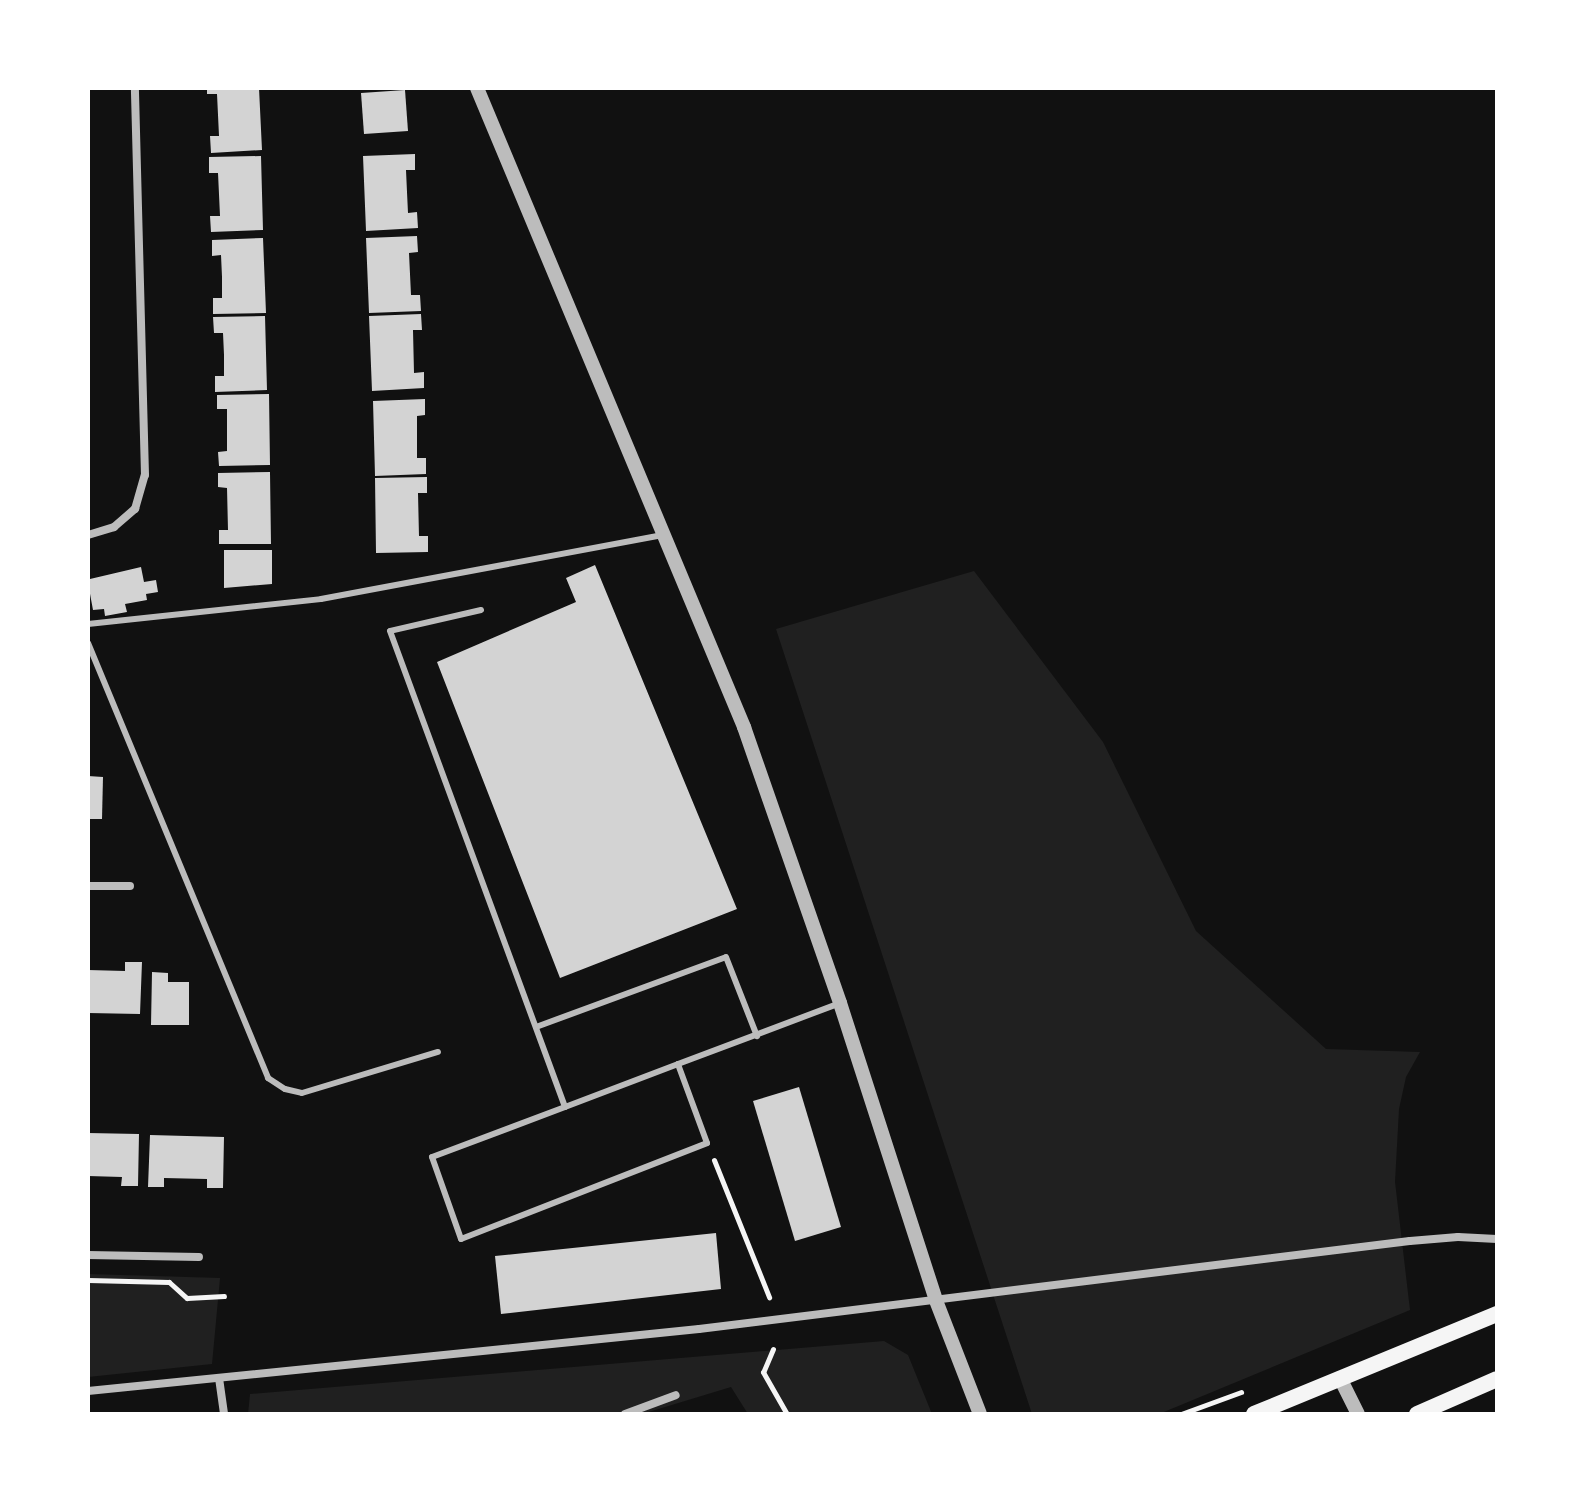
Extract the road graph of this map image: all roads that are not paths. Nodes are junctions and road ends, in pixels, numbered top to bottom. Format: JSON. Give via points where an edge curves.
{"nodes":[{"id":1,"x":135,"y":88,"type":"edge"},
{"id":2,"x":477,"y":88,"type":"edge"},
{"id":3,"x":88,"y":535,"type":"edge"},
{"id":4,"x":664,"y":535,"type":"junction"},
{"id":5,"x":481,"y":610,"type":"dead end"},
{"id":6,"x":88,"y":624,"type":"edge"},
{"id":7,"x":88,"y":643,"type":"edge"},
{"id":8,"x":88,"y":886,"type":"edge"},
{"id":9,"x":130,"y":886,"type":"dead end"},
{"id":10,"x":840,"y":1003,"type":"junction"},
{"id":11,"x":536,"y":1027,"type":"junction"},
{"id":12,"x":757,"y":1036,"type":"junction"},
{"id":13,"x":438,"y":1052,"type":"dead end"},
{"id":14,"x":678,"y":1064,"type":"junction"},
{"id":15,"x":565,"y":1107,"type":"junction"},
{"id":16,"x":1497,"y":1239,"type":"edge"},
{"id":17,"x":88,"y":1255,"type":"edge"},
{"id":18,"x":199,"y":1257,"type":"dead end"},
{"id":19,"x":935,"y":1298,"type":"junction"},
{"id":20,"x":1497,"y":1314,"type":"edge"},
{"id":21,"x":219,"y":1378,"type":"junction"},
{"id":22,"x":1340,"y":1378,"type":"junction"},
{"id":23,"x":1497,"y":1379,"type":"edge"},
{"id":24,"x":88,"y":1391,"type":"edge"},
{"id":25,"x":676,"y":1395,"type":"dead end"},
{"id":26,"x":224,"y":1414,"type":"edge"},
{"id":27,"x":625,"y":1414,"type":"edge"},
{"id":28,"x":980,"y":1414,"type":"edge"},
{"id":29,"x":1254,"y":1414,"type":"edge"},
{"id":30,"x":1358,"y":1414,"type":"edge"},
{"id":31,"x":1417,"y":1414,"type":"edge"}],
"edges":[{"from":1,"to":3,"type":"street","via":[[145,475],[135,509],[114,527]]},
{"from":2,"to":4,"type":"street"},
{"from":4,"to":6,"type":"lane","via":[[321,599]]},
{"from":4,"to":10,"type":"street","via":[[744,727]]},
{"from":5,"to":11,"type":"lane","via":[[390,631]]},
{"from":7,"to":13,"type":"lane","via":[[268,1078],[302,1093]]},
{"from":8,"to":9,"type":"street"},
{"from":10,"to":12,"type":"lane"},
{"from":10,"to":19,"type":"street"},
{"from":11,"to":12,"type":"lane","via":[[726,957]]},
{"from":11,"to":15,"type":"lane"},
{"from":12,"to":14,"type":"lane"},
{"from":14,"to":15,"type":"lane"},
{"from":14,"to":15,"type":"lane","via":[[707,1143],[461,1239],[432,1157]]},
{"from":16,"to":19,"type":"street","via":[[1410,1241]]},
{"from":17,"to":18,"type":"street"},
{"from":19,"to":21,"type":"street","via":[[699,1329]]},
{"from":19,"to":28,"type":"street"},
{"from":20,"to":22,"type":"main road"},
{"from":21,"to":24,"type":"street"},
{"from":21,"to":26,"type":"street"},
{"from":22,"to":29,"type":"main road"},
{"from":22,"to":30,"type":"street"},
{"from":23,"to":31,"type":"main road"},
{"from":25,"to":27,"type":"street"}]}
